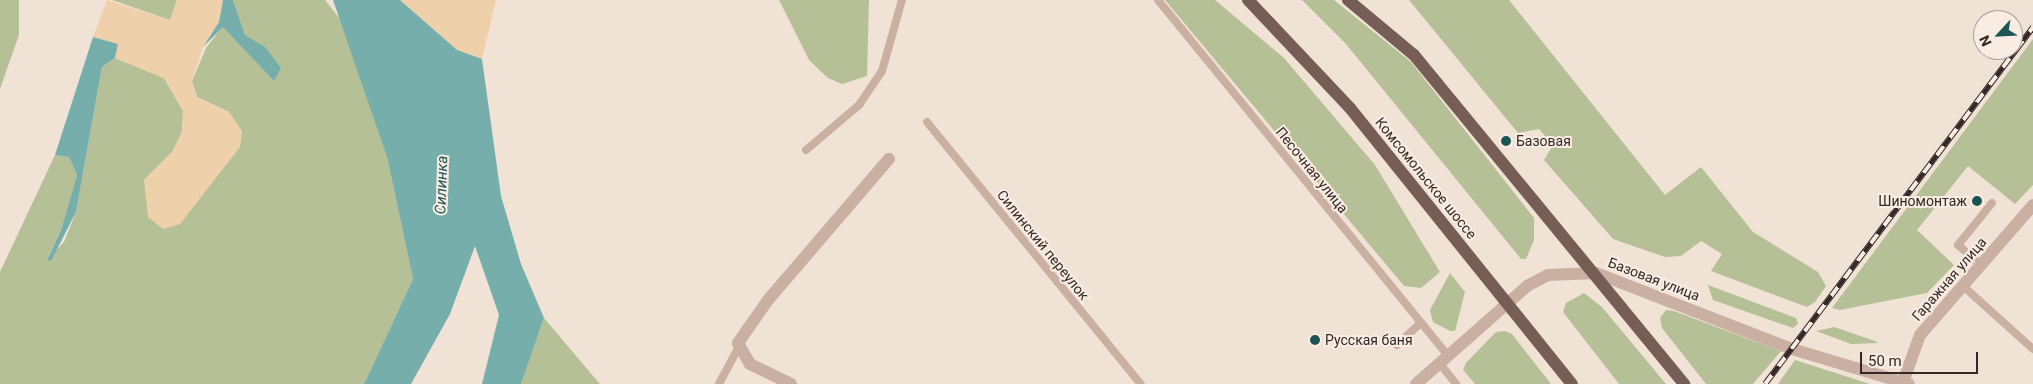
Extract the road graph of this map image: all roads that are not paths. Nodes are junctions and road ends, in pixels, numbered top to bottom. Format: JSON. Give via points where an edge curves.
{"nodes":[{"id":1,"x":902,"y":0,"type":"edge"},
{"id":2,"x":1158,"y":0,"type":"edge"},
{"id":3,"x":1248,"y":0,"type":"edge"},
{"id":4,"x":1348,"y":0,"type":"edge"},
{"id":5,"x":1359,"y":4,"type":"edge"},
{"id":6,"x":927,"y":122,"type":"dead end"},
{"id":7,"x":806,"y":150,"type":"dead end"},
{"id":8,"x":890,"y":159,"type":"dead end"},
{"id":9,"x":1992,"y":203,"type":"dead end"},
{"id":10,"x":2033,"y":205,"type":"edge"},
{"id":11,"x":1981,"y":265,"type":"junction"},
{"id":12,"x":1596,"y":273,"type":"junction"},
{"id":13,"x":1963,"y":286,"type":"junction"},
{"id":14,"x":1506,"y":301,"type":"junction"},
{"id":15,"x":1421,"y":323,"type":"junction"},
{"id":16,"x":1397,"y":345,"type":"dead end"},
{"id":17,"x":738,"y":349,"type":"junction"},
{"id":18,"x":2033,"y":349,"type":"edge"},
{"id":19,"x":1444,"y":360,"type":"junction"},
{"id":20,"x":1906,"y":383,"type":"edge"},
{"id":21,"x":719,"y":384,"type":"edge"},
{"id":22,"x":791,"y":384,"type":"edge"},
{"id":23,"x":1140,"y":384,"type":"edge"},
{"id":24,"x":1416,"y":384,"type":"edge"},
{"id":25,"x":1456,"y":384,"type":"edge"},
{"id":26,"x":1572,"y":384,"type":"edge"},
{"id":27,"x":1684,"y":384,"type":"edge"}],
"edges":[{"from":1,"to":7,"type":"lane","via":[[882,71],[859,105]]},
{"from":2,"to":15,"type":"lane","name":"Песочная улица"},
{"from":3,"to":14,"type":"main road","name":"Комсомольское шоссе","via":[[1350,108]]},
{"from":4,"to":5,"type":"main road"},
{"from":5,"to":12,"type":"main road","via":[[1414,55]]},
{"from":6,"to":23,"type":"lane","name":"Силинский переулок"},
{"from":8,"to":17,"type":"street","via":[[768,300]]},
{"from":9,"to":11,"type":"lane","via":[[1958,245]]},
{"from":10,"to":11,"type":"street","name":"Гаражная улица"},
{"from":11,"to":13,"type":"street","name":"Гаражная улица"},
{"from":12,"to":14,"type":"street","name":"Базовая улица","via":[[1548,275]]},
{"from":12,"to":20,"type":"street","name":"Базовая улица","via":[[1792,349]]},
{"from":12,"to":27,"type":"main road"},
{"from":13,"to":18,"type":"lane"},
{"from":13,"to":20,"type":"street","name":"Гаражная улица","via":[[1920,335]]},
{"from":14,"to":19,"type":"street","name":"Базовая улица"},
{"from":14,"to":26,"type":"main road","name":"Комсомольское шоссе"},
{"from":15,"to":16,"type":"lane"},
{"from":15,"to":19,"type":"lane","name":"Песочная улица"},
{"from":17,"to":21,"type":"lane"},
{"from":17,"to":22,"type":"street","via":[[750,364]]},
{"from":19,"to":24,"type":"street","name":"Базовая улица"},
{"from":19,"to":25,"type":"lane","name":"Песочная улица"}]}
